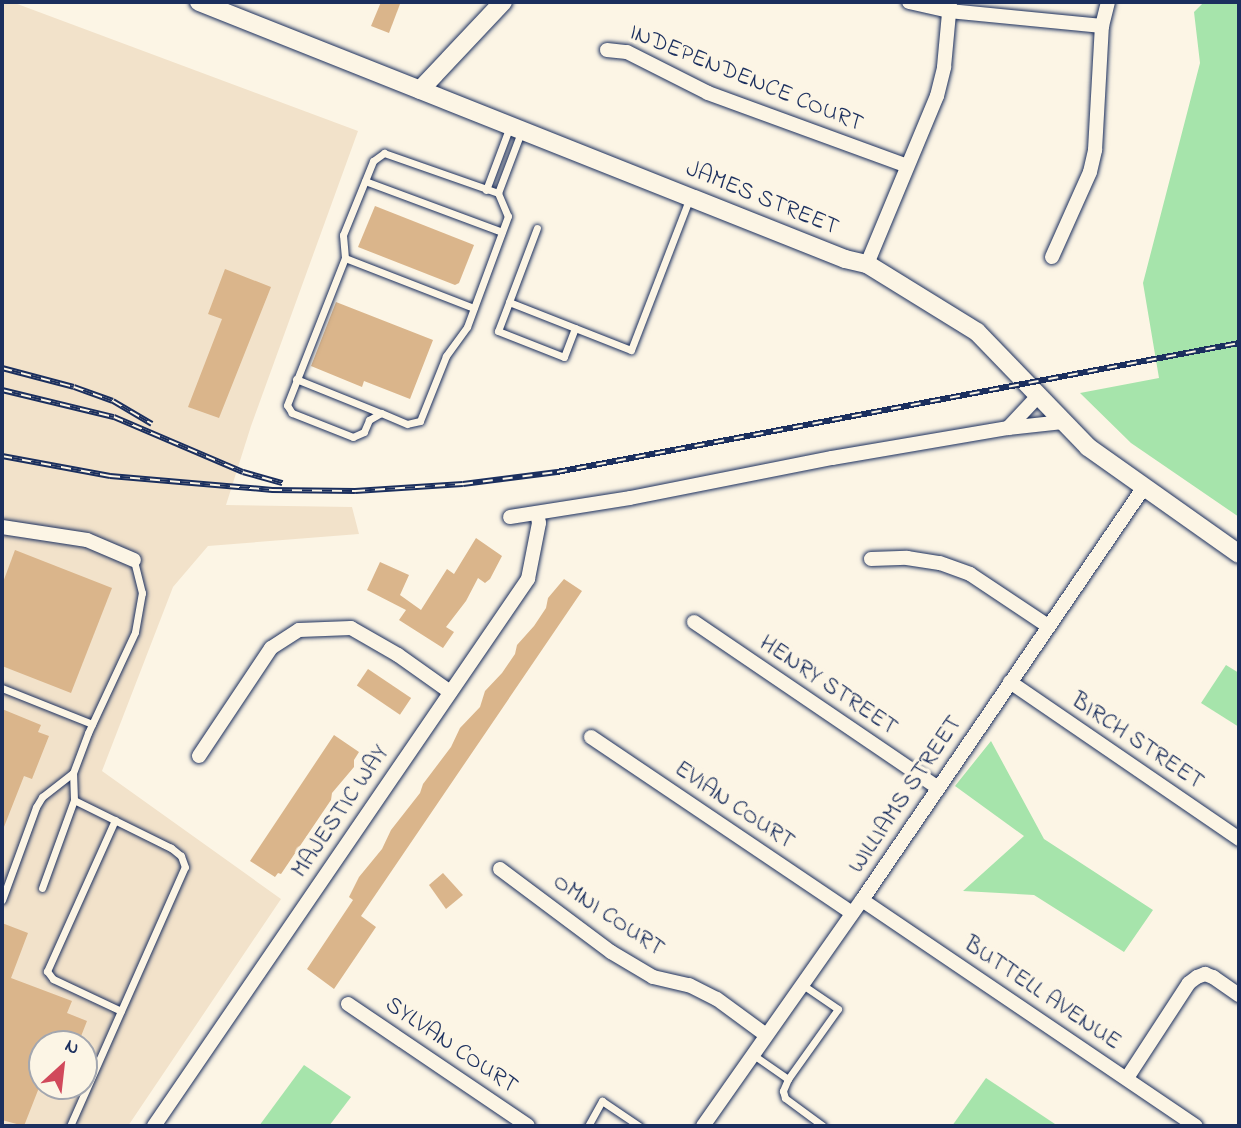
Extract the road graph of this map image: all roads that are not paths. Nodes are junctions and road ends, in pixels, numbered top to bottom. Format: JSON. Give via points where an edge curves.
{"nodes":[{"id":1,"x":199,"y":2,"type":"edge"},
{"id":2,"x":503,"y":2,"type":"edge"},
{"id":3,"x":909,"y":2,"type":"edge"},
{"id":4,"x":1108,"y":2,"type":"edge"},
{"id":5,"x":950,"y":6,"type":"edge"},
{"id":6,"x":1102,"y":26,"type":"junction"},
{"id":7,"x":607,"y":50,"type":"dead end"},
{"id":8,"x":420,"y":90,"type":"junction"},
{"id":9,"x":516,"y":128,"type":"junction"},
{"id":10,"x":907,"y":166,"type":"junction"},
{"id":11,"x":365,"y":181,"type":"junction"},
{"id":12,"x":486,"y":190,"type":"junction"},
{"id":13,"x":498,"y":193,"type":"junction"},
{"id":14,"x":690,"y":197,"type":"junction"},
{"id":15,"x":537,"y":228,"type":"dead end"},
{"id":16,"x":502,"y":232,"type":"junction"},
{"id":17,"x":1052,"y":257,"type":"dead end"},
{"id":18,"x":345,"y":258,"type":"junction"},
{"id":19,"x":867,"y":264,"type":"junction"},
{"id":20,"x":509,"y":302,"type":"junction"},
{"id":21,"x":474,"y":308,"type":"junction"},
{"id":22,"x":575,"y":328,"type":"junction"},
{"id":23,"x":296,"y":379,"type":"junction"},
{"id":24,"x":1038,"y":395,"type":"junction"},
{"id":25,"x":381,"y":413,"type":"junction"},
{"id":26,"x":1063,"y":422,"type":"junction"},
{"id":27,"x":1008,"y":428,"type":"junction"},
{"id":28,"x":1144,"y":487,"type":"junction"},
{"id":29,"x":537,"y":513,"type":"junction"},
{"id":30,"x":510,"y":517,"type":"dead end"},
{"id":31,"x":2,"y":527,"type":"edge"},
{"id":32,"x":1239,"y":554,"type":"edge"},
{"id":33,"x":872,"y":559,"type":"dead end"},
{"id":34,"x":134,"y":560,"type":"joint"},
{"id":35,"x":694,"y":622,"type":"dead end"},
{"id":36,"x":1048,"y":626,"type":"junction"},
{"id":37,"x":1010,"y":681,"type":"junction"},
{"id":38,"x":2,"y":688,"type":"edge"},
{"id":39,"x":450,"y":692,"type":"junction"},
{"id":40,"x":92,"y":724,"type":"junction"},
{"id":41,"x":591,"y":737,"type":"dead end"},
{"id":42,"x":199,"y":756,"type":"dead end"},
{"id":43,"x":73,"y":773,"type":"junction"},
{"id":44,"x":937,"y":788,"type":"junction"},
{"id":45,"x":74,"y":800,"type":"junction"},
{"id":46,"x":115,"y":820,"type":"junction"},
{"id":47,"x":1239,"y":839,"type":"edge"},
{"id":48,"x":500,"y":869,"type":"dead end"},
{"id":49,"x":42,"y":888,"type":"dead end"},
{"id":50,"x":2,"y":900,"type":"edge"},
{"id":51,"x":862,"y":900,"type":"junction"},
{"id":52,"x":852,"y":913,"type":"junction"},
{"id":53,"x":802,"y":985,"type":"junction"},
{"id":54,"x":1239,"y":995,"type":"edge"},
{"id":55,"x":348,"y":1004,"type":"dead end"},
{"id":56,"x":121,"y":1010,"type":"junction"},
{"id":57,"x":766,"y":1035,"type":"junction"},
{"id":58,"x":752,"y":1054,"type":"junction"},
{"id":59,"x":1127,"y":1078,"type":"junction"},
{"id":60,"x":788,"y":1079,"type":"junction"},
{"id":61,"x":70,"y":1126,"type":"edge"},
{"id":62,"x":153,"y":1126,"type":"edge"},
{"id":63,"x":528,"y":1126,"type":"edge"},
{"id":64,"x":588,"y":1126,"type":"edge"},
{"id":65,"x":639,"y":1126,"type":"edge"},
{"id":66,"x":703,"y":1126,"type":"edge"},
{"id":67,"x":823,"y":1126,"type":"edge"},
{"id":68,"x":1196,"y":1126,"type":"edge"}],
"edges":[{"from":1,"to":8,"type":"street","name":"JAMES STREET"},
{"from":2,"to":8,"type":"street"},
{"from":3,"to":5,"type":"street"},
{"from":4,"to":6,"type":"street"},
{"from":5,"to":6,"type":"street"},
{"from":5,"to":10,"type":"street","via":[[937,96]]},
{"from":6,"to":17,"type":"street","via":[[1095,150],[1090,172]]},
{"from":7,"to":10,"type":"street","name":"INDEPENDENCE COURT","via":[[627,52],[708,93]]},
{"from":8,"to":9,"type":"street","name":"JAMES STREET"},
{"from":9,"to":12,"type":"lane"},
{"from":9,"to":13,"type":"lane"},
{"from":9,"to":14,"type":"street","name":"JAMES STREET"},
{"from":10,"to":19,"type":"street"},
{"from":11,"to":12,"type":"lane","via":[[373,161],[384,153]]},
{"from":11,"to":16,"type":"lane"},
{"from":11,"to":18,"type":"lane","via":[[343,235]]},
{"from":12,"to":13,"type":"lane"},
{"from":13,"to":16,"type":"lane","via":[[508,216]]},
{"from":14,"to":19,"type":"street","name":"JAMES STREET"},
{"from":14,"to":22,"type":"lane","via":[[631,350]]},
{"from":15,"to":20,"type":"lane"},
{"from":16,"to":21,"type":"lane"},
{"from":18,"to":21,"type":"lane"},
{"from":18,"to":23,"type":"lane"},
{"from":19,"to":24,"type":"street","name":"JAMES STREET","via":[[977,332]]},
{"from":20,"to":22,"type":"lane"},
{"from":20,"to":22,"type":"lane","via":[[498,331],[564,357]]},
{"from":21,"to":25,"type":"lane","via":[[462,336],[446,356],[420,421],[407,424]]},
{"from":23,"to":25,"type":"lane"},
{"from":23,"to":25,"type":"lane","via":[[287,405],[292,414],[353,437],[365,432],[373,416]]},
{"from":24,"to":26,"type":"street","name":"JAMES STREET"},
{"from":24,"to":27,"type":"street"},
{"from":26,"to":27,"type":"street"},
{"from":26,"to":28,"type":"street","name":"JAMES STREET","via":[[1088,447]]},
{"from":27,"to":29,"type":"street"},
{"from":28,"to":32,"type":"street","name":"JAMES STREET"},
{"from":28,"to":36,"type":"street","name":"WILLIAMS STREET"},
{"from":29,"to":30,"type":"street"},
{"from":29,"to":39,"type":"street","name":"MAJESTIC WAY","via":[[528,579]]},
{"from":31,"to":34,"type":"street","via":[[87,540]]},
{"from":33,"to":36,"type":"street","via":[[940,563],[970,574]]},
{"from":34,"to":40,"type":"lane","via":[[142,593],[135,632]]},
{"from":35,"to":44,"type":"street","name":"HENRY STREET"},
{"from":36,"to":37,"type":"street","name":"WILLIAMS STREET"},
{"from":37,"to":44,"type":"street","name":"WILLIAMS STREET"},
{"from":37,"to":47,"type":"street","name":"BIRCH STREET"},
{"from":38,"to":40,"type":"lane"},
{"from":39,"to":42,"type":"street","via":[[351,628],[299,630],[271,648]]},
{"from":39,"to":62,"type":"street","name":"MAJESTIC WAY"},
{"from":40,"to":43,"type":"lane"},
{"from":41,"to":52,"type":"street","name":"EVIAN COURT"},
{"from":43,"to":45,"type":"lane"},
{"from":43,"to":50,"type":"lane","via":[[36,807]]},
{"from":44,"to":51,"type":"street","name":"WILLIAMS STREET"},
{"from":45,"to":46,"type":"lane"},
{"from":45,"to":49,"type":"lane"},
{"from":46,"to":56,"type":"lane","via":[[171,848],[185,867]]},
{"from":46,"to":56,"type":"lane","via":[[47,971],[53,979]]},
{"from":48,"to":57,"type":"street","name":"OMNI COURT","via":[[611,951],[653,977],[689,985],[717,999]]},
{"from":51,"to":52,"type":"street","name":"WILLIAMS STREET"},
{"from":51,"to":59,"type":"street","name":"BUTTELL AVENUE"},
{"from":52,"to":53,"type":"street","name":"WILLIAMS STREET"},
{"from":53,"to":57,"type":"street","name":"WILLIAMS STREET"},
{"from":53,"to":60,"type":"lane","via":[[838,1009]]},
{"from":54,"to":59,"type":"street","via":[[1205,974],[1189,983]]},
{"from":55,"to":63,"type":"street","name":"SYLVAN COURT"},
{"from":56,"to":61,"type":"lane"},
{"from":57,"to":58,"type":"street","name":"WILLIAMS STREET"},
{"from":58,"to":60,"type":"lane"},
{"from":58,"to":66,"type":"street","name":"WILLIAMS STREET"},
{"from":59,"to":68,"type":"street","name":"BUTTELL AVENUE"},
{"from":60,"to":67,"type":"lane","via":[[785,1098]]},
{"from":64,"to":65,"type":"lane","via":[[602,1101]]}]}
